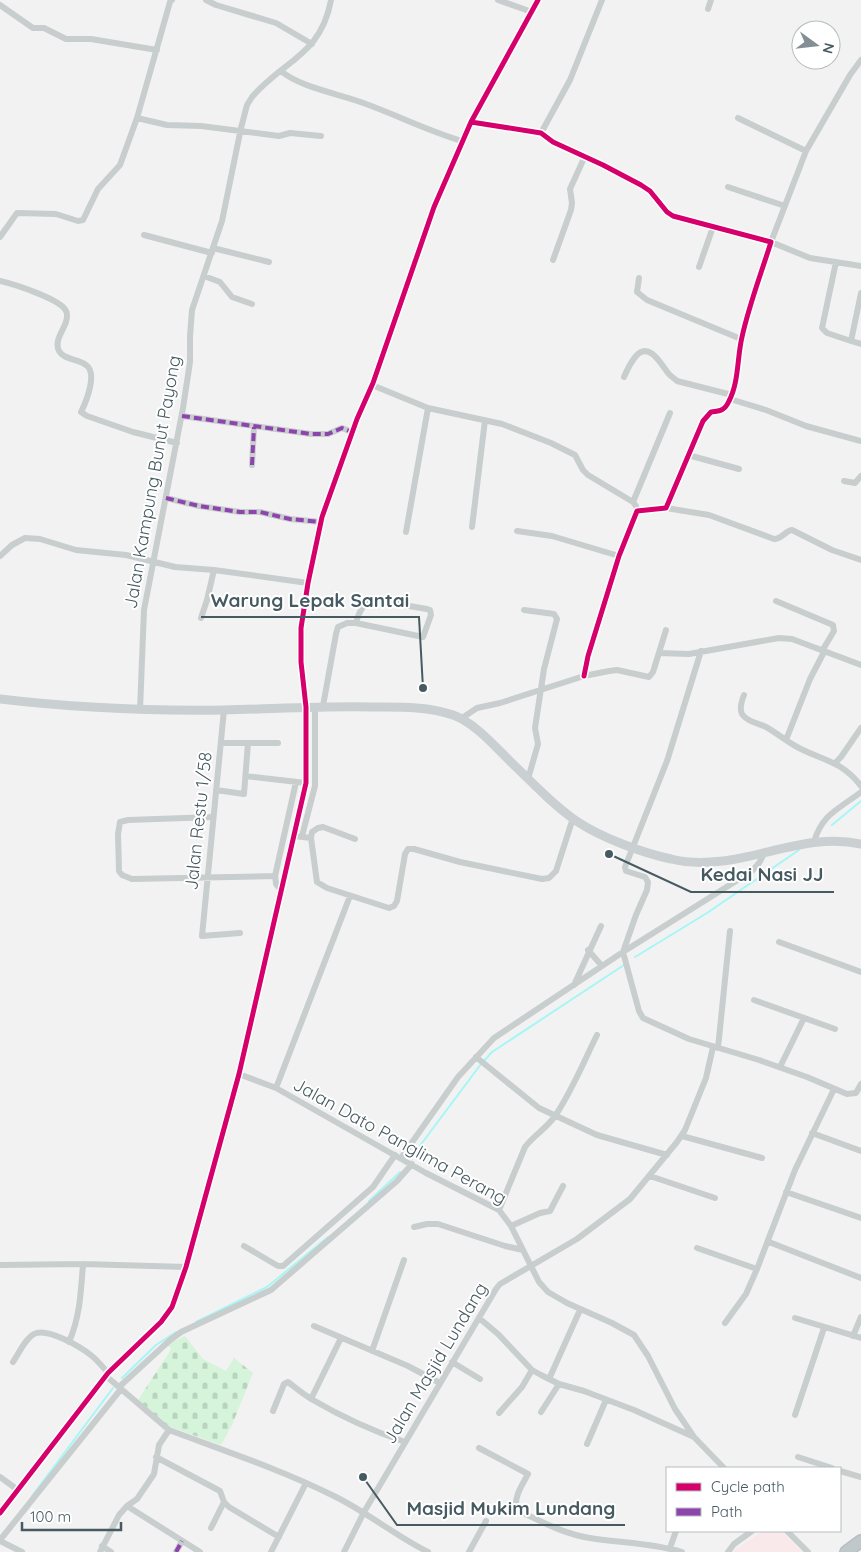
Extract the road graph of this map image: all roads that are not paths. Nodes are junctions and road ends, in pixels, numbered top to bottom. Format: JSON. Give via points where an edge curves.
{"nodes":[{"id":1,"x":172,"y":0,"type":"edge"},
{"id":2,"x":206,"y":0,"type":"edge"},
{"id":3,"x":330,"y":0,"type":"edge"},
{"id":4,"x":498,"y":0,"type":"edge"},
{"id":5,"x":538,"y":0,"type":"edge"},
{"id":6,"x":602,"y":0,"type":"edge"},
{"id":7,"x":711,"y":0,"type":"edge"},
{"id":8,"x":0,"y":5,"type":"edge"},
{"id":9,"x":708,"y":9,"type":"dead end"},
{"id":10,"x":532,"y":12,"type":"junction"},
{"id":11,"x":312,"y":44,"type":"junction"},
{"id":12,"x":157,"y":50,"type":"junction"},
{"id":13,"x":861,"y":60,"type":"edge"},
{"id":14,"x":281,"y":71,"type":"junction"},
{"id":15,"x":137,"y":118,"type":"junction"},
{"id":16,"x":738,"y":118,"type":"dead end"},
{"id":17,"x":471,"y":122,"type":"junction"},
{"id":18,"x":240,"y":131,"type":"junction"},
{"id":19,"x":541,"y":134,"type":"junction"},
{"id":20,"x":321,"y":136,"type":"dead end"},
{"id":21,"x":462,"y":141,"type":"junction"},
{"id":22,"x":806,"y":151,"type":"junction"},
{"id":23,"x":585,"y":156,"type":"junction"},
{"id":24,"x":728,"y":187,"type":"dead end"},
{"id":25,"x":785,"y":206,"type":"junction"},
{"id":26,"x":713,"y":227,"type":"junction"},
{"id":27,"x":144,"y":235,"type":"dead end"},
{"id":28,"x":0,"y":237,"type":"edge"},
{"id":29,"x":771,"y":242,"type":"junction"},
{"id":30,"x":212,"y":250,"type":"junction"},
{"id":31,"x":553,"y":260,"type":"dead end"},
{"id":32,"x":269,"y":262,"type":"dead end"},
{"id":33,"x":836,"y":262,"type":"junction"},
{"id":34,"x":861,"y":266,"type":"edge"},
{"id":35,"x":699,"y":267,"type":"dead end"},
{"id":36,"x":204,"y":276,"type":"junction"},
{"id":37,"x":639,"y":278,"type":"dead end"},
{"id":38,"x":0,"y":281,"type":"edge"},
{"id":39,"x":861,"y":293,"type":"edge"},
{"id":40,"x":252,"y":304,"type":"dead end"},
{"id":41,"x":741,"y":339,"type":"junction"},
{"id":42,"x":851,"y":341,"type":"junction"},
{"id":43,"x":861,"y":344,"type":"edge"},
{"id":44,"x":624,"y":377,"type":"dead end"},
{"id":45,"x":372,"y":385,"type":"junction"},
{"id":46,"x":731,"y":397,"type":"junction"},
{"id":47,"x":428,"y":408,"type":"junction"},
{"id":48,"x":670,"y":413,"type":"dead end"},
{"id":49,"x":182,"y":416,"type":"junction"},
{"id":50,"x":485,"y":420,"type":"junction"},
{"id":51,"x":254,"y":427,"type":"junction"},
{"id":52,"x":352,"y":432,"type":"junction"},
{"id":53,"x":861,"y":441,"type":"edge"},
{"id":54,"x":177,"y":443,"type":"junction"},
{"id":55,"x":688,"y":455,"type":"junction"},
{"id":56,"x":252,"y":465,"type":"dead end"},
{"id":57,"x":739,"y":469,"type":"dead end"},
{"id":58,"x":861,"y":476,"type":"edge"},
{"id":59,"x":844,"y":481,"type":"dead end"},
{"id":60,"x":166,"y":498,"type":"junction"},
{"id":61,"x":633,"y":502,"type":"junction"},
{"id":62,"x":666,"y":508,"type":"junction"},
{"id":63,"x":637,"y":511,"type":"junction"},
{"id":64,"x":321,"y":522,"type":"junction"},
{"id":65,"x":472,"y":527,"type":"dead end"},
{"id":66,"x":517,"y":531,"type":"dead end"},
{"id":67,"x":406,"y":532,"type":"dead end"},
{"id":68,"x":0,"y":556,"type":"edge"},
{"id":69,"x":619,"y":556,"type":"junction"},
{"id":70,"x":861,"y":560,"type":"edge"},
{"id":71,"x":153,"y":562,"type":"junction"},
{"id":72,"x":214,"y":570,"type":"junction"},
{"id":73,"x":308,"y":583,"type":"junction"},
{"id":74,"x":776,"y":601,"type":"dead end"},
{"id":75,"x":524,"y":610,"type":"dead end"},
{"id":76,"x":201,"y":618,"type":"dead end"},
{"id":77,"x":356,"y":623,"type":"junction"},
{"id":78,"x":666,"y":630,"type":"dead end"},
{"id":79,"x":701,"y":651,"type":"junction"},
{"id":80,"x":823,"y":651,"type":"junction"},
{"id":81,"x":659,"y":653,"type":"junction"},
{"id":82,"x":861,"y":665,"type":"edge"},
{"id":83,"x":584,"y":676,"type":"junction"},
{"id":84,"x":541,"y":690,"type":"junction"},
{"id":85,"x":744,"y":695,"type":"dead end"},
{"id":86,"x":0,"y":699,"type":"edge"},
{"id":87,"x":315,"y":707,"type":"junction"},
{"id":88,"x":140,"y":710,"type":"junction"},
{"id":89,"x":224,"y":710,"type":"junction"},
{"id":90,"x":462,"y":718,"type":"junction"},
{"id":91,"x":861,"y":728,"type":"edge"},
{"id":92,"x":786,"y":740,"type":"junction"},
{"id":93,"x":220,"y":743,"type":"junction"},
{"id":94,"x":248,"y":743,"type":"junction"},
{"id":95,"x":278,"y":743,"type":"dead end"},
{"id":96,"x":835,"y":763,"type":"junction"},
{"id":97,"x":246,"y":776,"type":"junction"},
{"id":98,"x":528,"y":779,"type":"junction"},
{"id":99,"x":296,"y":782,"type":"junction"},
{"id":100,"x":306,"y":783,"type":"junction"},
{"id":101,"x":861,"y":786,"type":"edge"},
{"id":102,"x":216,"y":790,"type":"junction"},
{"id":103,"x":861,"y":792,"type":"edge"},
{"id":104,"x":213,"y":817,"type":"junction"},
{"id":105,"x":573,"y":818,"type":"junction"},
{"id":106,"x":295,"y":836,"type":"junction"},
{"id":107,"x":302,"y":836,"type":"junction"},
{"id":108,"x":311,"y":838,"type":"junction"},
{"id":109,"x":355,"y":839,"type":"dead end"},
{"id":110,"x":814,"y":842,"type":"junction"},
{"id":111,"x":861,"y":844,"type":"edge"},
{"id":112,"x":632,"y":846,"type":"junction"},
{"id":113,"x":764,"y":854,"type":"junction"},
{"id":114,"x":275,"y":876,"type":"junction"},
{"id":115,"x":207,"y":878,"type":"junction"},
{"id":116,"x":281,"y":890,"type":"junction"},
{"id":117,"x":350,"y":896,"type":"junction"},
{"id":118,"x":600,"y":926,"type":"dead end"},
{"id":119,"x":730,"y":931,"type":"dead end"},
{"id":120,"x":240,"y":933,"type":"dead end"},
{"id":121,"x":779,"y":942,"type":"dead end"},
{"id":122,"x":588,"y":950,"type":"junction"},
{"id":123,"x":623,"y":952,"type":"junction"},
{"id":124,"x":602,"y":966,"type":"junction"},
{"id":125,"x":861,"y":972,"type":"edge"},
{"id":126,"x":574,"y":985,"type":"junction"},
{"id":127,"x":754,"y":1000,"type":"dead end"},
{"id":128,"x":804,"y":1018,"type":"junction"},
{"id":129,"x":835,"y":1028,"type":"dead end"},
{"id":130,"x":597,"y":1034,"type":"dead end"},
{"id":131,"x":716,"y":1047,"type":"junction"},
{"id":132,"x":480,"y":1060,"type":"junction"},
{"id":133,"x":780,"y":1067,"type":"junction"},
{"id":134,"x":239,"y":1074,"type":"junction"},
{"id":135,"x":861,"y":1084,"type":"edge"},
{"id":136,"x":276,"y":1088,"type":"junction"},
{"id":137,"x":834,"y":1089,"type":"junction"},
{"id":138,"x":556,"y":1115,"type":"junction"},
{"id":139,"x":812,"y":1134,"type":"junction"},
{"id":140,"x":682,"y":1136,"type":"junction"},
{"id":141,"x":861,"y":1151,"type":"edge"},
{"id":142,"x":667,"y":1155,"type":"junction"},
{"id":143,"x":398,"y":1157,"type":"junction"},
{"id":144,"x":762,"y":1158,"type":"dead end"},
{"id":145,"x":412,"y":1164,"type":"junction"},
{"id":146,"x":650,"y":1176,"type":"junction"},
{"id":147,"x":563,"y":1186,"type":"dead end"},
{"id":148,"x":786,"y":1192,"type":"junction"},
{"id":149,"x":715,"y":1198,"type":"dead end"},
{"id":150,"x":499,"y":1210,"type":"junction"},
{"id":151,"x":861,"y":1218,"type":"edge"},
{"id":152,"x":511,"y":1226,"type":"junction"},
{"id":153,"x":414,"y":1227,"type":"dead end"},
{"id":154,"x":769,"y":1242,"type":"junction"},
{"id":155,"x":244,"y":1246,"type":"dead end"},
{"id":156,"x":697,"y":1248,"type":"dead end"},
{"id":157,"x":523,"y":1250,"type":"junction"},
{"id":158,"x":404,"y":1260,"type":"dead end"},
{"id":159,"x":83,"y":1264,"type":"junction"},
{"id":160,"x":0,"y":1265,"type":"edge"},
{"id":161,"x":530,"y":1266,"type":"junction"},
{"id":162,"x":186,"y":1267,"type":"junction"},
{"id":163,"x":757,"y":1270,"type":"junction"},
{"id":164,"x":861,"y":1278,"type":"edge"},
{"id":165,"x":580,"y":1310,"type":"junction"},
{"id":166,"x":861,"y":1317,"type":"edge"},
{"id":167,"x":478,"y":1318,"type":"junction"},
{"id":168,"x":795,"y":1318,"type":"dead end"},
{"id":169,"x":725,"y":1324,"type":"dead end"},
{"id":170,"x":314,"y":1326,"type":"dead end"},
{"id":171,"x":824,"y":1328,"type":"junction"},
{"id":172,"x":853,"y":1336,"type":"junction"},
{"id":173,"x":341,"y":1338,"type":"junction"},
{"id":174,"x":861,"y":1338,"type":"edge"},
{"id":175,"x":69,"y":1342,"type":"junction"},
{"id":176,"x":372,"y":1351,"type":"junction"},
{"id":177,"x":13,"y":1362,"type":"dead end"},
{"id":178,"x":452,"y":1362,"type":"junction"},
{"id":179,"x":532,"y":1370,"type":"junction"},
{"id":180,"x":107,"y":1375,"type":"junction"},
{"id":181,"x":480,"y":1379,"type":"dead end"},
{"id":182,"x":549,"y":1379,"type":"junction"},
{"id":183,"x":440,"y":1382,"type":"junction"},
{"id":184,"x":559,"y":1384,"type":"junction"},
{"id":185,"x":120,"y":1388,"type":"junction"},
{"id":186,"x":311,"y":1399,"type":"junction"},
{"id":187,"x":606,"y":1400,"type":"junction"},
{"id":188,"x":273,"y":1410,"type":"dead end"},
{"id":189,"x":541,"y":1412,"type":"dead end"},
{"id":190,"x":499,"y":1413,"type":"dead end"},
{"id":191,"x":795,"y":1415,"type":"dead end"},
{"id":192,"x":169,"y":1430,"type":"junction"},
{"id":193,"x":694,"y":1437,"type":"junction"},
{"id":194,"x":405,"y":1442,"type":"junction"},
{"id":195,"x":586,"y":1444,"type":"dead end"},
{"id":196,"x":479,"y":1448,"type":"dead end"},
{"id":197,"x":156,"y":1457,"type":"junction"},
{"id":198,"x":798,"y":1458,"type":"dead end"},
{"id":199,"x":723,"y":1467,"type":"edge"},
{"id":200,"x":829,"y":1467,"type":"edge"},
{"id":201,"x":841,"y":1471,"type":"edge"},
{"id":202,"x":0,"y":1477,"type":"edge"},
{"id":203,"x":861,"y":1477,"type":"edge"},
{"id":204,"x":306,"y":1483,"type":"junction"},
{"id":205,"x":18,"y":1490,"type":"junction"},
{"id":206,"x":224,"y":1502,"type":"junction"},
{"id":207,"x":127,"y":1506,"type":"junction"},
{"id":208,"x":364,"y":1512,"type":"junction"},
{"id":209,"x":0,"y":1513,"type":"edge"},
{"id":210,"x":486,"y":1521,"type":"dead end"},
{"id":211,"x":211,"y":1528,"type":"dead end"},
{"id":212,"x":676,"y":1532,"type":"edge"},
{"id":213,"x":751,"y":1532,"type":"edge"},
{"id":214,"x":788,"y":1532,"type":"edge"},
{"id":215,"x":279,"y":1537,"type":"junction"},
{"id":216,"x":182,"y":1540,"type":"junction"},
{"id":217,"x":0,"y":1541,"type":"edge"},
{"id":218,"x":861,"y":1541,"type":"edge"},
{"id":219,"x":670,"y":1548,"type":"junction"},
{"id":220,"x":101,"y":1549,"type":"edge"},
{"id":221,"x":416,"y":1549,"type":"edge"},
{"id":222,"x":20,"y":1551,"type":"edge"},
{"id":223,"x":111,"y":1552,"type":"edge"},
{"id":224,"x":176,"y":1552,"type":"edge"},
{"id":225,"x":200,"y":1552,"type":"edge"},
{"id":226,"x":271,"y":1552,"type":"edge"},
{"id":227,"x":344,"y":1552,"type":"edge"},
{"id":228,"x":428,"y":1552,"type":"edge"},
{"id":229,"x":469,"y":1552,"type":"edge"},
{"id":230,"x":682,"y":1552,"type":"edge"},
{"id":231,"x":728,"y":1552,"type":"edge"},
{"id":232,"x":808,"y":1552,"type":"edge"},
{"id":233,"x":846,"y":1552,"type":"edge"}],
"edges":[{"from":1,"to":12,"type":"street"},
{"from":2,"to":11,"type":"street","via":[[276,23]]},
{"from":3,"to":11,"type":"street","name":"Jalan Kampung Bunut Payong","via":[[326,17]]},
{"from":4,"to":10,"type":"street"},
{"from":5,"to":10,"type":"street"},
{"from":6,"to":19,"type":"street","via":[[570,80]]},
{"from":7,"to":9,"type":"street"},
{"from":8,"to":12,"type":"street","via":[[33,28],[44,28],[66,39],[91,39]]},
{"from":10,"to":17,"type":"street"},
{"from":11,"to":14,"type":"street","name":"Jalan Kampung Bunut Payong"},
{"from":12,"to":15,"type":"street"},
{"from":13,"to":22,"type":"street"},
{"from":14,"to":18,"type":"street","name":"Jalan Kampung Bunut Payong","via":[[252,97]]},
{"from":14,"to":21,"type":"street","via":[[297,82],[365,103]]},
{"from":15,"to":18,"type":"street","via":[[167,126]]},
{"from":15,"to":28,"type":"street","via":[[120,165],[98,189],[82,220],[56,214],[17,213]]},
{"from":16,"to":22,"type":"street"},
{"from":17,"to":19,"type":"street"},
{"from":17,"to":21,"type":"street"},
{"from":18,"to":20,"type":"street","via":[[279,136],[290,133]]},
{"from":18,"to":30,"type":"street","name":"Jalan Kampung Bunut Payong","via":[[222,222]]},
{"from":19,"to":23,"type":"street"},
{"from":21,"to":45,"type":"street","via":[[434,207]]},
{"from":22,"to":25,"type":"street"},
{"from":23,"to":26,"type":"street","via":[[650,191],[673,216]]},
{"from":23,"to":31,"type":"street","via":[[570,189],[571,210]]},
{"from":24,"to":25,"type":"street"},
{"from":25,"to":29,"type":"street"},
{"from":26,"to":29,"type":"street"},
{"from":26,"to":35,"type":"street"},
{"from":27,"to":30,"type":"street"},
{"from":29,"to":33,"type":"street","via":[[810,258]]},
{"from":29,"to":41,"type":"street"},
{"from":30,"to":32,"type":"street"},
{"from":30,"to":36,"type":"street","name":"Jalan Kampung Bunut Payong"},
{"from":33,"to":34,"type":"street"},
{"from":33,"to":42,"type":"street","via":[[822,328],[827,333]]},
{"from":36,"to":40,"type":"street","via":[[220,282],[232,297]]},
{"from":36,"to":49,"type":"street","name":"Jalan Kampung Bunut Payong","via":[[190,321],[190,362]]},
{"from":37,"to":41,"type":"street","via":[[637,292],[647,300]]},
{"from":38,"to":54,"type":"street","via":[[31,291],[66,310],[66,322],[59,337],[60,353],[86,365],[92,379],[81,412],[134,432]]},
{"from":39,"to":42,"type":"street"},
{"from":41,"to":46,"type":"street"},
{"from":42,"to":43,"type":"street"},
{"from":44,"to":46,"type":"street","via":[[636,355],[650,352],[677,381]]},
{"from":45,"to":47,"type":"street"},
{"from":45,"to":52,"type":"street"},
{"from":46,"to":53,"type":"street","via":[[806,426]]},
{"from":46,"to":55,"type":"street","via":[[722,411],[707,415]]},
{"from":47,"to":50,"type":"street"},
{"from":47,"to":67,"type":"street"},
{"from":48,"to":61,"type":"street"},
{"from":49,"to":51,"type":"street"},
{"from":49,"to":54,"type":"street","name":"Jalan Kampung Bunut Payong"},
{"from":50,"to":61,"type":"street","via":[[575,455],[588,475]]},
{"from":50,"to":65,"type":"street"},
{"from":51,"to":52,"type":"street","via":[[311,434],[332,433],[342,428]]},
{"from":51,"to":56,"type":"street"},
{"from":52,"to":64,"type":"street"},
{"from":54,"to":60,"type":"street","name":"Jalan Kampung Bunut Payong"},
{"from":55,"to":57,"type":"street"},
{"from":55,"to":62,"type":"street"},
{"from":58,"to":59,"type":"street","via":[[855,483]]},
{"from":60,"to":64,"type":"street","via":[[199,506]]},
{"from":60,"to":71,"type":"street","name":"Jalan Kampung Bunut Payong"},
{"from":61,"to":63,"type":"street"},
{"from":62,"to":63,"type":"street"},
{"from":62,"to":70,"type":"street","via":[[706,515],[774,539],[792,530]]},
{"from":63,"to":69,"type":"street"},
{"from":64,"to":73,"type":"street"},
{"from":66,"to":69,"type":"street","via":[[552,536]]},
{"from":68,"to":71,"type":"street","via":[[25,538]]},
{"from":69,"to":83,"type":"street"},
{"from":71,"to":72,"type":"street"},
{"from":71,"to":88,"type":"street","name":"Jalan Kampung Bunut Payong","via":[[144,610]]},
{"from":72,"to":73,"type":"street"},
{"from":72,"to":76,"type":"street"},
{"from":73,"to":87,"type":"street","via":[[301,628],[301,662]]},
{"from":74,"to":80,"type":"street","via":[[833,625],[834,631]]},
{"from":75,"to":84,"type":"street","via":[[554,614],[557,619]]},
{"from":77,"to":77,"type":"street","via":[[360,610],[374,600],[427,609],[431,615],[423,637]]},
{"from":77,"to":87,"type":"street","via":[[338,626]]},
{"from":78,"to":81,"type":"street"},
{"from":79,"to":80,"type":"street","via":[[779,638],[792,639]]},
{"from":79,"to":81,"type":"street"},
{"from":79,"to":112,"type":"street","via":[[667,761]]},
{"from":80,"to":82,"type":"street"},
{"from":80,"to":92,"type":"street"},
{"from":81,"to":83,"type":"street","via":[[648,677],[617,670]]},
{"from":83,"to":84,"type":"street"},
{"from":84,"to":90,"type":"street","via":[[477,708]]},
{"from":84,"to":98,"type":"street","via":[[535,728],[538,744]]},
{"from":85,"to":92,"type":"street","via":[[741,708],[744,716]]},
{"from":86,"to":88,"type":"main road","via":[[56,706]]},
{"from":87,"to":89,"type":"main road"},
{"from":87,"to":90,"type":"main road","via":[[435,710]]},
{"from":87,"to":100,"type":"street"},
{"from":87,"to":107,"type":"street","via":[[315,786]]},
{"from":88,"to":89,"type":"main road"},
{"from":89,"to":93,"type":"street","name":"Jalan Restu 1/58"},
{"from":90,"to":98,"type":"main road"},
{"from":91,"to":96,"type":"street"},
{"from":92,"to":96,"type":"street"},
{"from":93,"to":94,"type":"street"},
{"from":93,"to":102,"type":"street","name":"Jalan Restu 1/58"},
{"from":94,"to":95,"type":"street"},
{"from":94,"to":97,"type":"street"},
{"from":96,"to":101,"type":"street"},
{"from":97,"to":99,"type":"street"},
{"from":97,"to":102,"type":"street","via":[[244,794]]},
{"from":98,"to":105,"type":"main road"},
{"from":99,"to":100,"type":"street"},
{"from":99,"to":114,"type":"street"},
{"from":100,"to":106,"type":"street"},
{"from":102,"to":104,"type":"street","name":"Jalan Restu 1/58"},
{"from":103,"to":110,"type":"street","via":[[825,818]]},
{"from":104,"to":115,"type":"street","name":"Jalan Restu 1/58"},
{"from":104,"to":115,"type":"street","via":[[128,820],[120,822],[118,834],[119,871],[122,875],[132,879]]},
{"from":105,"to":112,"type":"main road"},
{"from":105,"to":117,"type":"street","via":[[556,871],[548,878],[408,849],[394,906],[389,908]]},
{"from":106,"to":107,"type":"street"},
{"from":106,"to":116,"type":"street"},
{"from":107,"to":108,"type":"street"},
{"from":108,"to":109,"type":"street","via":[[312,832],[323,828]]},
{"from":108,"to":117,"type":"street","via":[[317,882]]},
{"from":110,"to":111,"type":"main road","via":[[835,840]]},
{"from":110,"to":113,"type":"main road"},
{"from":112,"to":113,"type":"main road","via":[[695,863]]},
{"from":112,"to":123,"type":"street","via":[[625,869],[645,877],[648,885]]},
{"from":113,"to":123,"type":"street","via":[[752,871]]},
{"from":114,"to":115,"type":"street"},
{"from":114,"to":116,"type":"street"},
{"from":115,"to":120,"type":"street","name":"Jalan Restu 1/58","via":[[202,936]]},
{"from":116,"to":134,"type":"street"},
{"from":117,"to":136,"type":"street"},
{"from":118,"to":122,"type":"street"},
{"from":119,"to":131,"type":"street","name":"Jalan Masjid Lundang"},
{"from":121,"to":125,"type":"street"},
{"from":122,"to":124,"type":"street"},
{"from":122,"to":126,"type":"street"},
{"from":123,"to":124,"type":"street"},
{"from":123,"to":131,"type":"street","via":[[643,1018],[689,1039]]},
{"from":124,"to":126,"type":"street"},
{"from":126,"to":132,"type":"street","via":[[494,1038]]},
{"from":127,"to":128,"type":"street"},
{"from":128,"to":129,"type":"street"},
{"from":128,"to":133,"type":"street"},
{"from":130,"to":138,"type":"street"},
{"from":131,"to":133,"type":"street"},
{"from":131,"to":140,"type":"street","name":"Jalan Masjid Lundang"},
{"from":132,"to":138,"type":"street","via":[[539,1108]]},
{"from":132,"to":143,"type":"street","via":[[448,1091]]},
{"from":133,"to":137,"type":"street"},
{"from":134,"to":136,"type":"street","name":"Jalan Dato Panglima Perang"},
{"from":134,"to":162,"type":"street"},
{"from":135,"to":137,"type":"street","via":[[853,1094]]},
{"from":136,"to":143,"type":"street","name":"Jalan Dato Panglima Perang"},
{"from":137,"to":139,"type":"street"},
{"from":138,"to":142,"type":"street","via":[[597,1135]]},
{"from":138,"to":150,"type":"street","via":[[525,1146]]},
{"from":139,"to":141,"type":"street"},
{"from":139,"to":148,"type":"street"},
{"from":140,"to":142,"type":"street","name":"Jalan Masjid Lundang"},
{"from":140,"to":144,"type":"street"},
{"from":142,"to":146,"type":"street","name":"Jalan Masjid Lundang"},
{"from":143,"to":145,"type":"street","name":"Jalan Dato Panglima Perang"},
{"from":143,"to":155,"type":"street","via":[[373,1187],[282,1266]]},
{"from":145,"to":150,"type":"street","name":"Jalan Dato Panglima Perang"},
{"from":145,"to":185,"type":"street","via":[[397,1181],[271,1290],[181,1332]]},
{"from":146,"to":149,"type":"street"},
{"from":146,"to":161,"type":"street","name":"Jalan Masjid Lundang","via":[[630,1199],[577,1240]]},
{"from":147,"to":152,"type":"street","via":[[550,1211]]},
{"from":148,"to":151,"type":"street"},
{"from":148,"to":154,"type":"street"},
{"from":150,"to":152,"type":"street","name":"Jalan Dato Panglima Perang"},
{"from":152,"to":157,"type":"street","name":"Jalan Dato Panglima Perang"},
{"from":153,"to":157,"type":"street","via":[[438,1224]]},
{"from":154,"to":163,"type":"street"},
{"from":154,"to":164,"type":"street"},
{"from":156,"to":163,"type":"street"},
{"from":157,"to":161,"type":"street","name":"Jalan Dato Panglima Perang"},
{"from":158,"to":176,"type":"street"},
{"from":159,"to":160,"type":"street"},
{"from":159,"to":162,"type":"street"},
{"from":159,"to":175,"type":"street","via":[[80,1308]]},
{"from":161,"to":165,"type":"street","name":"Jalan Dato Panglima Perang","via":[[548,1292]]},
{"from":161,"to":167,"type":"street","name":"Jalan Masjid Lundang","via":[[500,1284]]},
{"from":162,"to":180,"type":"street","via":[[168,1314]]},
{"from":163,"to":169,"type":"street","via":[[746,1294]]},
{"from":165,"to":182,"type":"street"},
{"from":165,"to":193,"type":"street","name":"Jalan Dato Panglima Perang","via":[[634,1335]]},
{"from":166,"to":172,"type":"street"},
{"from":167,"to":178,"type":"street","name":"Jalan Masjid Lundang"},
{"from":167,"to":179,"type":"street"},
{"from":168,"to":171,"type":"street"},
{"from":170,"to":173,"type":"street"},
{"from":171,"to":172,"type":"street"},
{"from":171,"to":191,"type":"street"},
{"from":172,"to":174,"type":"street"},
{"from":173,"to":176,"type":"street"},
{"from":173,"to":186,"type":"street"},
{"from":175,"to":177,"type":"street","via":[[49,1333],[36,1333]]},
{"from":175,"to":180,"type":"street","via":[[92,1357]]},
{"from":176,"to":183,"type":"street"},
{"from":178,"to":181,"type":"street"},
{"from":178,"to":183,"type":"street","name":"Jalan Masjid Lundang"},
{"from":179,"to":182,"type":"street"},
{"from":179,"to":190,"type":"street"},
{"from":180,"to":185,"type":"street"},
{"from":180,"to":205,"type":"street"},
{"from":182,"to":184,"type":"street"},
{"from":183,"to":194,"type":"street","name":"Jalan Masjid Lundang"},
{"from":184,"to":187,"type":"street"},
{"from":184,"to":189,"type":"street"},
{"from":185,"to":192,"type":"street"},
{"from":185,"to":217,"type":"street"},
{"from":186,"to":188,"type":"street","via":[[286,1382]]},
{"from":186,"to":194,"type":"street","via":[[373,1431]]},
{"from":187,"to":193,"type":"street"},
{"from":187,"to":195,"type":"street"},
{"from":192,"to":197,"type":"street","via":[[159,1445]]},
{"from":192,"to":204,"type":"street"},
{"from":193,"to":199,"type":"street","name":"Jalan Dato Panglima Perang"},
{"from":194,"to":208,"type":"street","name":"Jalan Masjid Lundang"},
{"from":196,"to":219,"type":"street","via":[[528,1474],[515,1504],[517,1510],[575,1535]]},
{"from":197,"to":206,"type":"street","via":[[220,1491]]},
{"from":197,"to":207,"type":"street","via":[[154,1474],[138,1499]]},
{"from":198,"to":200,"type":"street"},
{"from":201,"to":203,"type":"street"},
{"from":202,"to":205,"type":"street"},
{"from":204,"to":208,"type":"street"},
{"from":204,"to":215,"type":"street"},
{"from":205,"to":209,"type":"street"},
{"from":206,"to":211,"type":"street"},
{"from":206,"to":215,"type":"street"},
{"from":207,"to":216,"type":"street"},
{"from":207,"to":220,"type":"street"},
{"from":208,"to":221,"type":"street"},
{"from":208,"to":227,"type":"street","name":"Jalan Masjid Lundang"},
{"from":210,"to":229,"type":"street"},
{"from":212,"to":219,"type":"street"},
{"from":213,"to":231,"type":"street"},
{"from":214,"to":232,"type":"street"},
{"from":215,"to":226,"type":"street"},
{"from":216,"to":224,"type":"street"},
{"from":216,"to":225,"type":"street"},
{"from":217,"to":222,"type":"street"},
{"from":218,"to":233,"type":"highway"},
{"from":219,"to":230,"type":"street"},
{"from":220,"to":223,"type":"street"},
{"from":221,"to":228,"type":"street"}]}
